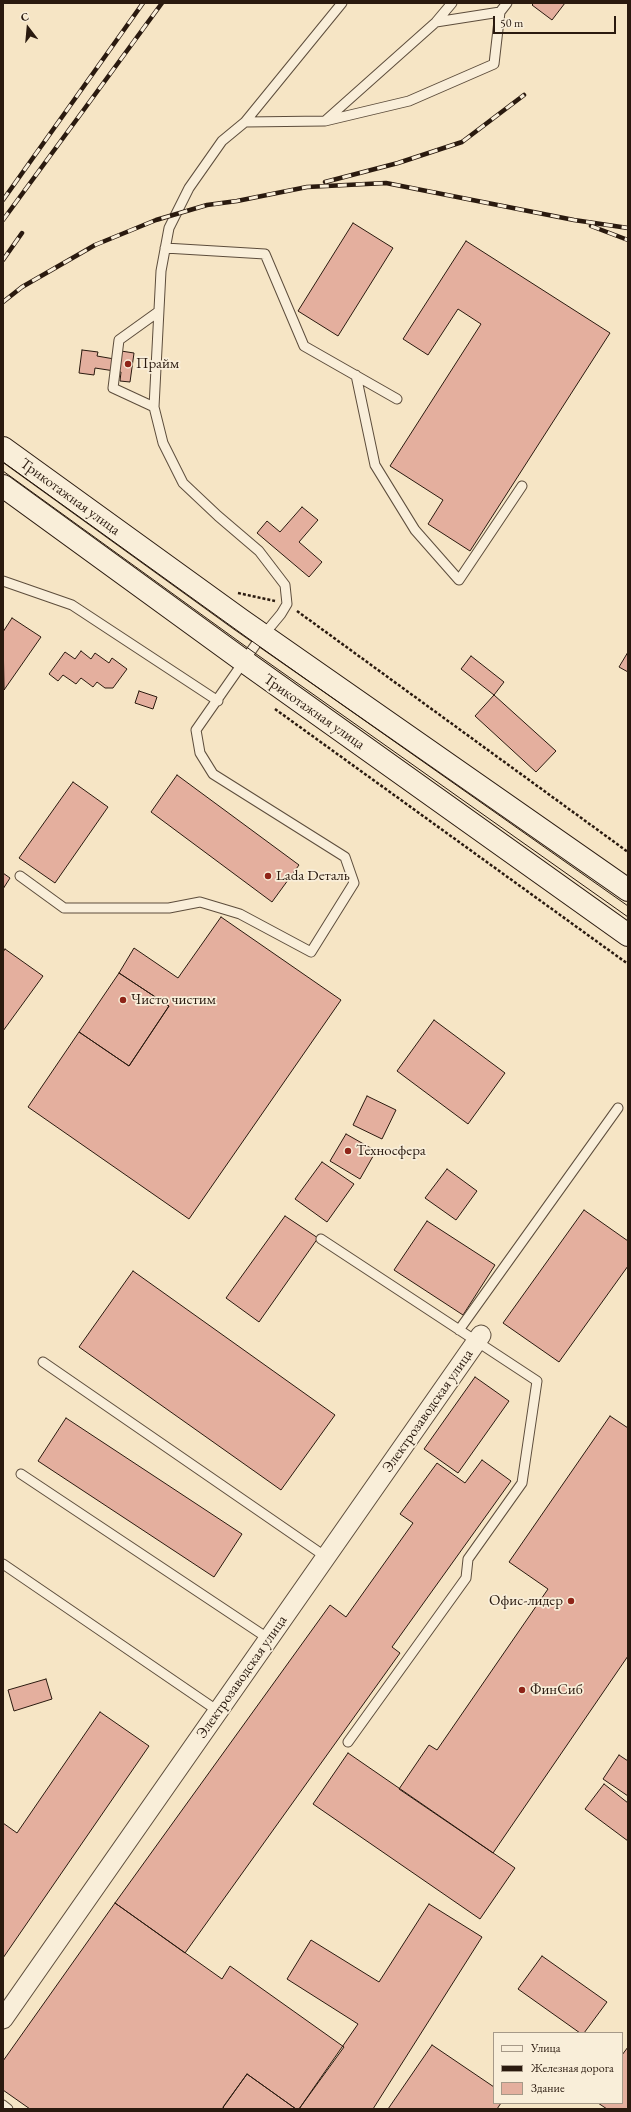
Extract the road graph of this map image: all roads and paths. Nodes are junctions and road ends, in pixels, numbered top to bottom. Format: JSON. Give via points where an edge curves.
{"nodes":[{"id":1,"x":342,"y":3,"type":"edge"},
{"id":2,"x":452,"y":3,"type":"edge"},
{"id":3,"x":507,"y":3,"type":"edge"},
{"id":4,"x":500,"y":12,"type":"junction"},
{"id":5,"x":436,"y":22,"type":"junction"},
{"id":6,"x":325,"y":121,"type":"junction"},
{"id":7,"x":245,"y":122,"type":"junction"},
{"id":8,"x":165,"y":248,"type":"junction"},
{"id":9,"x":158,"y":312,"type":"junction"},
{"id":10,"x":356,"y":375,"type":"junction"},
{"id":11,"x":397,"y":399,"type":"dead end"},
{"id":12,"x":154,"y":407,"type":"junction"},
{"id":13,"x":3,"y":448,"type":"edge"},
{"id":14,"x":3,"y":486,"type":"edge"},
{"id":15,"x":522,"y":486,"type":"dead end"},
{"id":16,"x":3,"y":581,"type":"edge"},
{"id":17,"x":287,"y":604,"type":"junction"},
{"id":18,"x":263,"y":635,"type":"junction"},
{"id":19,"x":245,"y":662,"type":"junction"},
{"id":20,"x":218,"y":701,"type":"junction"},
{"id":21,"x":270,"y":705,"type":"dead end"},
{"id":22,"x":628,"y":852,"type":"edge"},
{"id":23,"x":20,"y":876,"type":"dead end"},
{"id":24,"x":628,"y":890,"type":"edge"},
{"id":25,"x":628,"y":935,"type":"edge"},
{"id":26,"x":628,"y":964,"type":"edge"},
{"id":27,"x":618,"y":1108,"type":"dead end"},
{"id":28,"x":321,"y":1239,"type":"dead end"},
{"id":29,"x":459,"y":1330,"type":"junction"},
{"id":30,"x":479,"y":1338,"type":"junction"},
{"id":31,"x":43,"y":1362,"type":"dead end"},
{"id":32,"x":21,"y":1474,"type":"dead end"},
{"id":33,"x":326,"y":1557,"type":"junction"},
{"id":34,"x":3,"y":1564,"type":"edge"},
{"id":35,"x":269,"y":1639,"type":"junction"},
{"id":36,"x":218,"y":1711,"type":"junction"},
{"id":37,"x":348,"y":1742,"type":"dead end"},
{"id":38,"x":3,"y":2019,"type":"edge"},
{"id":39,"x":3,"y":2105,"type":"edge"},
{"id":40,"x":8,"y":2109,"type":"edge"}],
"edges":[{"from":1,"to":7,"type":"lane"},
{"from":2,"to":5,"type":"lane"},
{"from":3,"to":4,"type":"lane"},
{"from":4,"to":5,"type":"lane"},
{"from":4,"to":6,"type":"lane","via":[[494,64],[409,102]]},
{"from":5,"to":6,"type":"lane"},
{"from":6,"to":7,"type":"lane"},
{"from":7,"to":8,"type":"lane","via":[[222,141],[189,188],[169,228]]},
{"from":8,"to":9,"type":"lane"},
{"from":8,"to":10,"type":"lane","via":[[265,254],[304,346]]},
{"from":9,"to":12,"type":"lane"},
{"from":9,"to":12,"type":"lane","via":[[119,340],[113,388]]},
{"from":10,"to":11,"type":"lane"},
{"from":10,"to":15,"type":"lane","via":[[375,465],[415,530],[459,580]]},
{"from":12,"to":17,"type":"lane","via":[[163,443],[183,483],[259,551],[286,585]]},
{"from":13,"to":18,"type":"main road","name":"Трикотажная улица"},
{"from":14,"to":19,"type":"main road","name":"Трикотажная улица"},
{"from":16,"to":20,"type":"lane","via":[[72,605]]},
{"from":17,"to":18,"type":"lane"},
{"from":17,"to":22,"type":"path"},
{"from":18,"to":19,"type":"lane"},
{"from":18,"to":24,"type":"main road","name":"Трикотажная улица"},
{"from":19,"to":20,"type":"lane"},
{"from":19,"to":25,"type":"main road","name":"Трикотажная улица"},
{"from":20,"to":23,"type":"lane","via":[[196,730],[200,752],[213,774],[345,857],[354,883],[311,952],[240,914],[200,902],[169,908],[64,908]]},
{"from":21,"to":26,"type":"path"},
{"from":27,"to":29,"type":"lane"},
{"from":28,"to":29,"type":"lane"},
{"from":29,"to":30,"type":"lane"},
{"from":30,"to":33,"type":"street","name":"Электрозаводская улица"},
{"from":30,"to":37,"type":"lane","via":[[537,1381],[522,1483],[468,1559],[466,1578]]},
{"from":31,"to":33,"type":"lane"},
{"from":32,"to":35,"type":"lane"},
{"from":33,"to":35,"type":"street","name":"Электрозаводская улица"},
{"from":34,"to":36,"type":"lane"},
{"from":35,"to":36,"type":"street","name":"Электрозаводская улица"},
{"from":36,"to":38,"type":"street","name":"Электрозаводская улица"},
{"from":39,"to":40,"type":"lane"}]}
